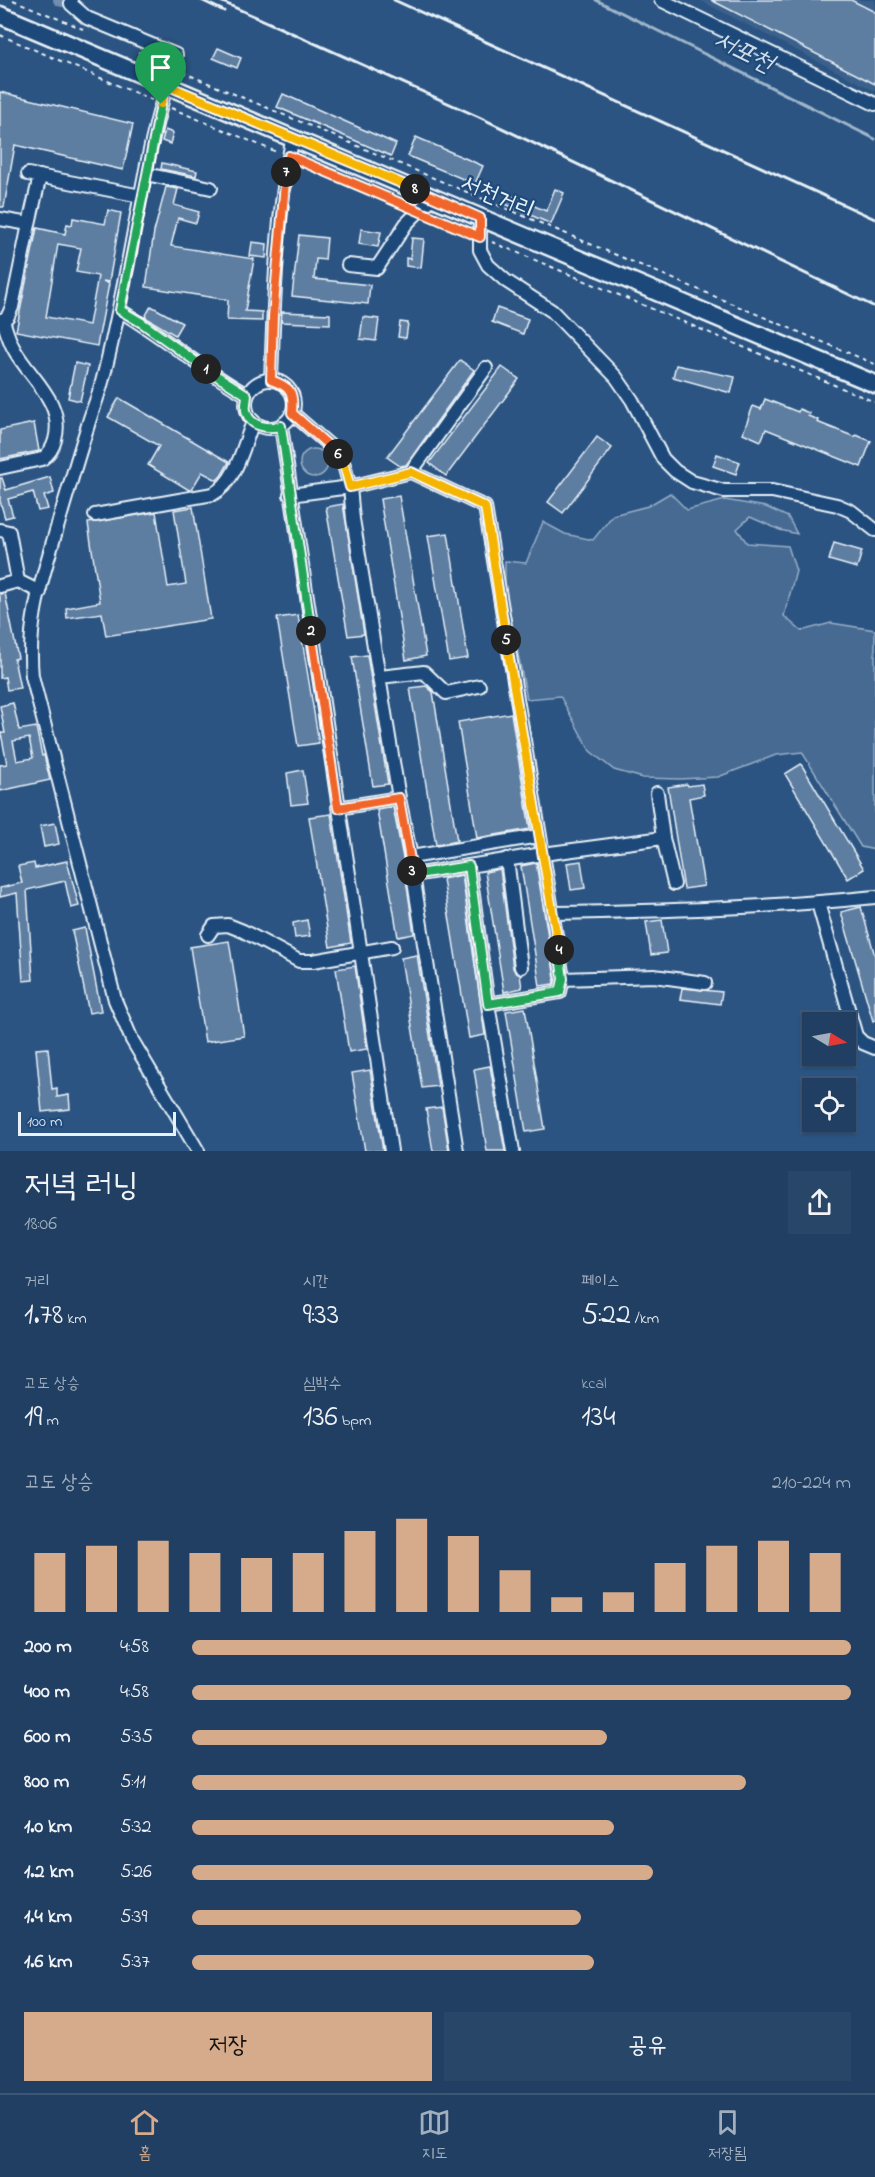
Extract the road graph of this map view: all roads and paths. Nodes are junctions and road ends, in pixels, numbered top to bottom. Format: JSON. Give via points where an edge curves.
{"nodes":[{"id":1,"x":13,"y":0,"type":"edge"},
{"id":2,"x":71,"y":0,"type":"edge"},
{"id":3,"x":661,"y":0,"type":"edge"},
{"id":4,"x":0,"y":15,"type":"edge"},
{"id":5,"x":85,"y":30,"type":"dead end"},
{"id":6,"x":0,"y":35,"type":"edge"},
{"id":7,"x":136,"y":52,"type":"dead end"},
{"id":8,"x":172,"y":67,"type":"junction"},
{"id":9,"x":166,"y":85,"type":"junction"},
{"id":10,"x":161,"y":104,"type":"junction"},
{"id":11,"x":875,"y":104,"type":"edge"},
{"id":12,"x":293,"y":137,"type":"junction"},
{"id":13,"x":289,"y":156,"type":"junction"},
{"id":14,"x":146,"y":174,"type":"junction"},
{"id":15,"x":211,"y":188,"type":"dead end"},
{"id":16,"x":141,"y":196,"type":"junction"},
{"id":17,"x":433,"y":196,"type":"junction"},
{"id":18,"x":418,"y":211,"type":"junction"},
{"id":19,"x":480,"y":218,"type":"junction"},
{"id":20,"x":0,"y":219,"type":"edge"},
{"id":21,"x":29,"y":224,"type":"junction"},
{"id":22,"x":480,"y":237,"type":"junction"},
{"id":23,"x":348,"y":265,"type":"dead end"},
{"id":24,"x":120,"y":310,"type":"junction"},
{"id":25,"x":2,"y":320,"type":"edge"},
{"id":26,"x":875,"y":364,"type":"edge"},
{"id":27,"x":486,"y":368,"type":"dead end"},
{"id":28,"x":271,"y":380,"type":"junction"},
{"id":29,"x":875,"y":384,"type":"edge"},
{"id":30,"x":247,"y":395,"type":"junction"},
{"id":31,"x":875,"y":402,"type":"edge"},
{"id":32,"x":292,"y":413,"type":"junction"},
{"id":33,"x":253,"y":422,"type":"junction"},
{"id":34,"x":281,"y":426,"type":"junction"},
{"id":35,"x":0,"y":468,"type":"edge"},
{"id":36,"x":411,"y":472,"type":"junction"},
{"id":37,"x":350,"y":487,"type":"junction"},
{"id":38,"x":290,"y":495,"type":"junction"},
{"id":39,"x":95,"y":515,"type":"dead end"},
{"id":40,"x":0,"y":530,"type":"edge"},
{"id":41,"x":875,"y":530,"type":"edge"},
{"id":42,"x":18,"y":581,"type":"junction"},
{"id":43,"x":0,"y":586,"type":"edge"},
{"id":44,"x":40,"y":592,"type":"junction"},
{"id":45,"x":380,"y":677,"type":"junction"},
{"id":46,"x":479,"y":686,"type":"dead end"},
{"id":47,"x":657,"y":793,"type":"dead end"},
{"id":48,"x":399,"y":798,"type":"junction"},
{"id":49,"x":338,"y":808,"type":"junction"},
{"id":50,"x":539,"y":836,"type":"junction"},
{"id":51,"x":663,"y":838,"type":"junction"},
{"id":52,"x":543,"y":854,"type":"junction"},
{"id":53,"x":411,"y":857,"type":"junction"},
{"id":54,"x":507,"y":859,"type":"junction"},
{"id":55,"x":469,"y":866,"type":"junction"},
{"id":56,"x":412,"y":875,"type":"junction"},
{"id":57,"x":674,"y":884,"type":"dead end"},
{"id":58,"x":875,"y":897,"type":"edge"},
{"id":59,"x":818,"y":903,"type":"junction"},
{"id":60,"x":554,"y":913,"type":"junction"},
{"id":61,"x":208,"y":934,"type":"dead end"},
{"id":62,"x":392,"y":947,"type":"dead end"},
{"id":63,"x":360,"y":952,"type":"junction"},
{"id":64,"x":521,"y":967,"type":"dead end"},
{"id":65,"x":563,"y":979,"type":"junction"},
{"id":66,"x":705,"y":983,"type":"dead end"},
{"id":67,"x":488,"y":1004,"type":"junction"},
{"id":68,"x":875,"y":1048,"type":"edge"},
{"id":69,"x":198,"y":1151,"type":"edge"},
{"id":70,"x":391,"y":1151,"type":"edge"},
{"id":71,"x":457,"y":1151,"type":"edge"},
{"id":72,"x":513,"y":1151,"type":"edge"}],
"edges":[{"from":1,"to":5,"type":"path"},
{"from":2,"to":8,"type":"street","via":[[87,18],[176,55]]},
{"from":3,"to":11,"type":"street"},
{"from":4,"to":9,"type":"main road","name":"서천거리"},
{"from":6,"to":10,"type":"path"},
{"from":7,"to":8,"type":"path"},
{"from":8,"to":9,"type":"street"},
{"from":8,"to":26,"type":"path"},
{"from":9,"to":10,"type":"street"},
{"from":9,"to":12,"type":"main road","name":"서천거리"},
{"from":10,"to":13,"type":"path"},
{"from":10,"to":14,"type":"street"},
{"from":12,"to":13,"type":"street"},
{"from":12,"to":17,"type":"main road","name":"서천거리"},
{"from":13,"to":18,"type":"path"},
{"from":13,"to":28,"type":"street","via":[[273,316]]},
{"from":14,"to":15,"type":"street"},
{"from":14,"to":16,"type":"street"},
{"from":16,"to":21,"type":"street","via":[[34,175]]},
{"from":16,"to":24,"type":"street"},
{"from":17,"to":18,"type":"street"},
{"from":17,"to":19,"type":"main road","name":"서천거리"},
{"from":18,"to":22,"type":"path"},
{"from":18,"to":23,"type":"street","via":[[377,268]]},
{"from":19,"to":22,"type":"street"},
{"from":19,"to":29,"type":"main road","name":"서천거리"},
{"from":20,"to":21,"type":"street"},
{"from":21,"to":25,"type":"street","via":[[12,307]]},
{"from":22,"to":31,"type":"path"},
{"from":22,"to":41,"type":"street","via":[[480,250],[488,265],[552,311],[616,377],[663,459],[675,471],[692,482],[724,491],[772,491],[837,504]]},
{"from":24,"to":30,"type":"street"},
{"from":24,"to":44,"type":"street"},
{"from":25,"to":35,"type":"street","via":[[13,349],[51,402],[57,420],[54,444],[48,455]]},
{"from":27,"to":36,"type":"street"},
{"from":28,"to":30,"type":"street","via":[[257,383]]},
{"from":28,"to":32,"type":"street","via":[[285,385],[294,398]]},
{"from":30,"to":33,"type":"street","via":[[246,410]]},
{"from":32,"to":34,"type":"street"},
{"from":32,"to":37,"type":"street","via":[[337,452]]},
{"from":33,"to":34,"type":"street","via":[[268,429]]},
{"from":33,"to":39,"type":"street","via":[[223,489]]},
{"from":34,"to":38,"type":"street"},
{"from":36,"to":37,"type":"street"},
{"from":36,"to":50,"type":"street","via":[[485,507]]},
{"from":37,"to":38,"type":"street"},
{"from":37,"to":45,"type":"street"},
{"from":38,"to":49,"type":"street"},
{"from":40,"to":42,"type":"street","via":[[9,532]]},
{"from":42,"to":43,"type":"street"},
{"from":42,"to":44,"type":"street"},
{"from":44,"to":69,"type":"street","via":[[32,624],[32,676],[115,1000],[132,1040]]},
{"from":45,"to":46,"type":"street","via":[[424,672],[446,693]]},
{"from":45,"to":48,"type":"street"},
{"from":47,"to":51,"type":"street"},
{"from":48,"to":49,"type":"street"},
{"from":48,"to":53,"type":"street"},
{"from":49,"to":63,"type":"street"},
{"from":50,"to":52,"type":"street"},
{"from":50,"to":53,"type":"street"},
{"from":51,"to":52,"type":"street"},
{"from":51,"to":57,"type":"street"},
{"from":52,"to":54,"type":"street"},
{"from":52,"to":60,"type":"street"},
{"from":53,"to":56,"type":"street"},
{"from":54,"to":55,"type":"street"},
{"from":54,"to":64,"type":"street"},
{"from":55,"to":56,"type":"street"},
{"from":55,"to":67,"type":"street"},
{"from":56,"to":71,"type":"street"},
{"from":58,"to":59,"type":"street"},
{"from":59,"to":60,"type":"street"},
{"from":59,"to":68,"type":"street","via":[[856,1036]]},
{"from":60,"to":65,"type":"street"},
{"from":61,"to":63,"type":"street","via":[[214,926],[228,925],[299,961],[313,962]]},
{"from":62,"to":63,"type":"street"},
{"from":63,"to":70,"type":"street"},
{"from":65,"to":66,"type":"street","via":[[654,976]]},
{"from":65,"to":67,"type":"street","via":[[560,992]]},
{"from":67,"to":72,"type":"street"}]}
